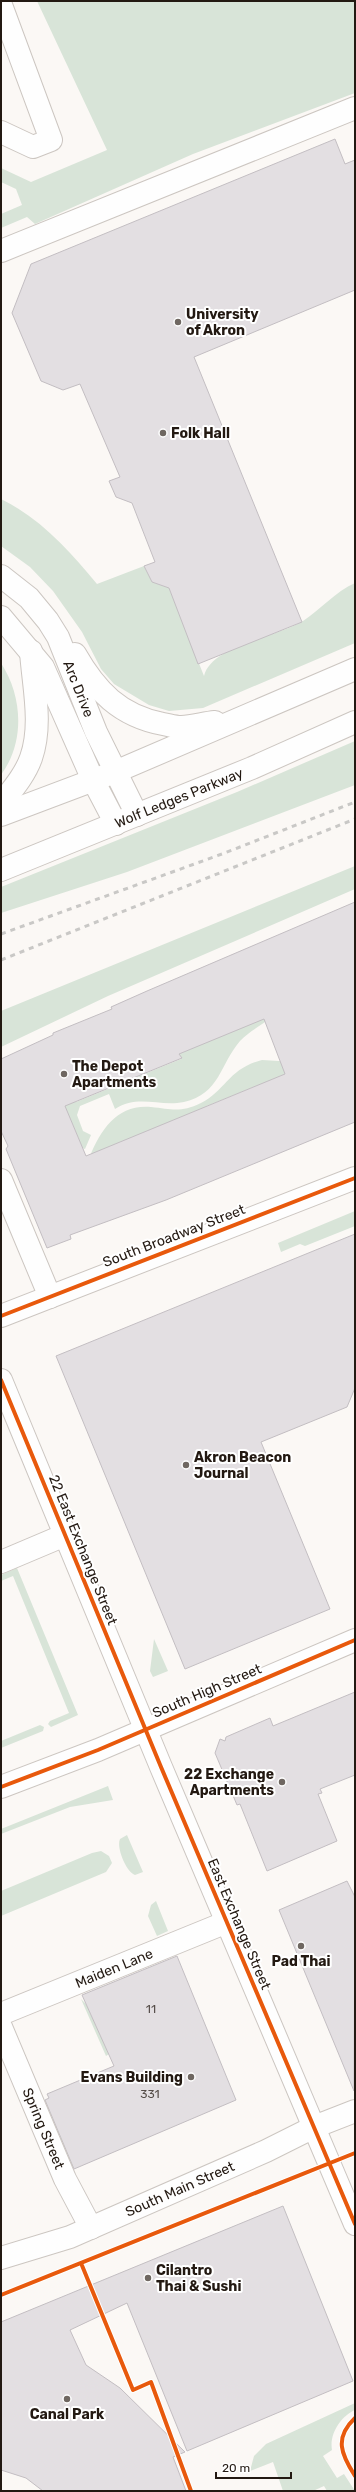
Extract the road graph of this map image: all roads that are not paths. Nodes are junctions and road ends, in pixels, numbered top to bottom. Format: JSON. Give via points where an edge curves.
{"nodes":[{"id":1,"x":1,"y":5,"type":"edge"},
{"id":2,"x":355,"y":108,"type":"edge"},
{"id":3,"x":1,"y":132,"type":"edge"},
{"id":4,"x":1,"y":251,"type":"edge"},
{"id":5,"x":1,"y":576,"type":"edge"},
{"id":6,"x":1,"y":618,"type":"edge"},
{"id":7,"x":48,"y":621,"type":"junction"},
{"id":8,"x":31,"y":651,"type":"junction"},
{"id":9,"x":355,"y":669,"type":"edge"},
{"id":10,"x":246,"y":717,"type":"junction"},
{"id":11,"x":355,"y":722,"type":"edge"},
{"id":12,"x":115,"y":772,"type":"junction"},
{"id":13,"x":93,"y":780,"type":"junction"},
{"id":14,"x":1,"y":804,"type":"edge"},
{"id":15,"x":1,"y":815,"type":"edge"},
{"id":16,"x":137,"y":815,"type":"junction"},
{"id":17,"x":116,"y":824,"type":"junction"},
{"id":18,"x":1,"y":870,"type":"edge"},
{"id":19,"x":355,"y":1178,"type":"edge"},
{"id":20,"x":1,"y":1180,"type":"edge"},
{"id":21,"x":50,"y":1297,"type":"junction"},
{"id":22,"x":1,"y":1316,"type":"edge"},
{"id":23,"x":1,"y":1380,"type":"edge"},
{"id":24,"x":65,"y":1535,"type":"junction"},
{"id":25,"x":1,"y":1562,"type":"edge"},
{"id":26,"x":355,"y":1640,"type":"edge"},
{"id":27,"x":146,"y":1729,"type":"junction"},
{"id":28,"x":1,"y":1787,"type":"edge"},
{"id":29,"x":227,"y":1922,"type":"junction"},
{"id":30,"x":1,"y":2014,"type":"edge"},
{"id":31,"x":1,"y":2027,"type":"edge"},
{"id":32,"x":355,"y":2111,"type":"edge"},
{"id":33,"x":314,"y":2127,"type":"junction"},
{"id":34,"x":355,"y":2224,"type":"edge"},
{"id":35,"x":91,"y":2228,"type":"junction"},
{"id":36,"x":1,"y":2258,"type":"edge"}],
"edges":[{"from":1,"to":3,"type":"main road","via":[[51,140],[33,147]]},
{"from":2,"to":4,"type":"main road"},
{"from":5,"to":7,"type":"main road","name":"Arc Drive","via":[[29,598]]},
{"from":6,"to":8,"type":"main road","name":"Arc Drive"},
{"from":7,"to":10,"type":"main road","via":[[75,654],[88,677],[122,710],[147,721],[181,727]]},
{"from":7,"to":12,"type":"main road","name":"Arc Drive","via":[[58,637],[90,718]]},
{"from":8,"to":13,"type":"main road","name":"Arc Drive","via":[[43,667]]},
{"from":8,"to":14,"type":"main road","via":[[37,709],[36,735],[31,758]]},
{"from":9,"to":10,"type":"main road"},
{"from":10,"to":12,"type":"main road"},
{"from":11,"to":16,"type":"main road","name":"Wolf Ledges Parkway"},
{"from":12,"to":13,"type":"main road"},
{"from":12,"to":16,"type":"main road","name":"Arc Drive"},
{"from":13,"to":15,"type":"main road"},
{"from":13,"to":17,"type":"main road","name":"Arc Drive"},
{"from":16,"to":17,"type":"main road","name":"Wolf Ledges Parkway"},
{"from":17,"to":18,"type":"main road","name":"Wolf Ledges Parkway"},
{"from":19,"to":21,"type":"main road","name":"South Broadway Street"},
{"from":20,"to":21,"type":"main road"},
{"from":21,"to":22,"type":"main road","name":"South Broadway Street"},
{"from":23,"to":24,"type":"main road","name":"22 East Exchange Street"},
{"from":24,"to":25,"type":"main road"},
{"from":24,"to":27,"type":"main road","name":"22 East Exchange Street"},
{"from":26,"to":27,"type":"main road","name":"South High Street"},
{"from":27,"to":28,"type":"main road","name":"South High Street"},
{"from":27,"to":29,"type":"main road","name":"East Exchange Street"},
{"from":29,"to":30,"type":"main road","name":"Maiden Lane"},
{"from":29,"to":33,"type":"main road","name":"East Exchange Street"},
{"from":31,"to":35,"type":"main road","name":"Spring Street","via":[[65,2180]]},
{"from":32,"to":33,"type":"main road","name":"South Main Street"},
{"from":33,"to":34,"type":"main road","name":"East Exchange Street"},
{"from":33,"to":35,"type":"main road","name":"South Main Street","via":[[266,2151]]},
{"from":35,"to":36,"type":"main road","name":"South Main Street"}]}
